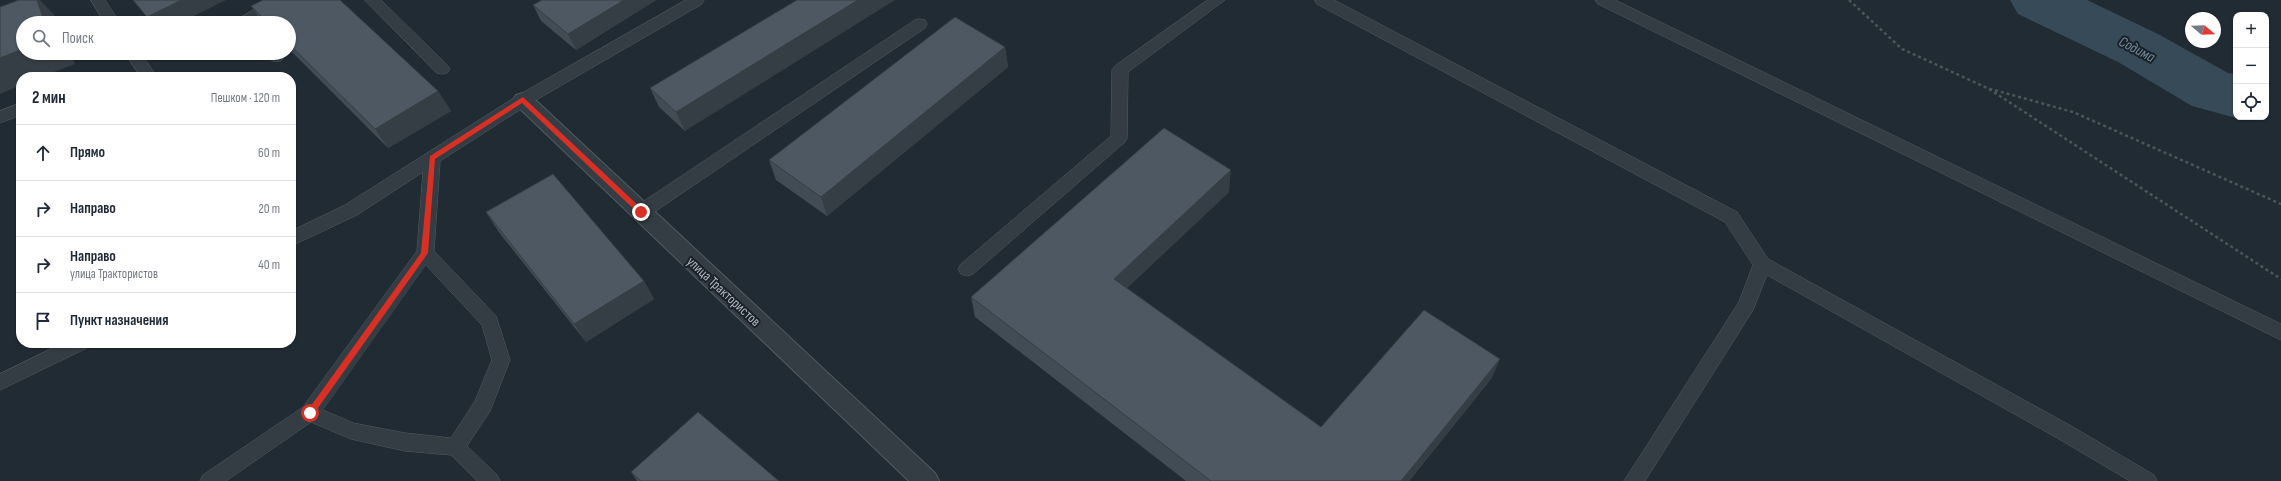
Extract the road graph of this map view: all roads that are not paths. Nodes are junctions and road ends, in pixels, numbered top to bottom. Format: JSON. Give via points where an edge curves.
{"nodes":[{"id":1,"x":98,"y":0,"type":"edge"},
{"id":2,"x":282,"y":0,"type":"edge"},
{"id":3,"x":372,"y":0,"type":"edge"},
{"id":4,"x":697,"y":0,"type":"edge"},
{"id":5,"x":1218,"y":0,"type":"edge"},
{"id":6,"x":1322,"y":0,"type":"edge"},
{"id":7,"x":1603,"y":0,"type":"edge"},
{"id":8,"x":108,"y":16,"type":"edge"},
{"id":9,"x":255,"y":16,"type":"edge"},
{"id":10,"x":920,"y":24,"type":"dead end"},
{"id":11,"x":138,"y":60,"type":"edge"},
{"id":12,"x":442,"y":69,"type":"dead end"},
{"id":13,"x":146,"y":72,"type":"edge"},
{"id":14,"x":523,"y":100,"type":"junction"},
{"id":15,"x":16,"y":111,"type":"edge"},
{"id":16,"x":0,"y":117,"type":"edge"},
{"id":17,"x":432,"y":158,"type":"junction"},
{"id":18,"x":641,"y":212,"type":"junction"},
{"id":19,"x":296,"y":237,"type":"edge"},
{"id":20,"x":425,"y":253,"type":"junction"},
{"id":21,"x":1762,"y":264,"type":"junction"},
{"id":22,"x":966,"y":269,"type":"dead end"},
{"id":23,"x":2281,"y":332,"type":"edge"},
{"id":24,"x":71,"y":348,"type":"edge"},
{"id":25,"x":1,"y":382,"type":"edge"},
{"id":26,"x":310,"y":413,"type":"junction"},
{"id":27,"x":456,"y":447,"type":"junction"},
{"id":28,"x":210,"y":481,"type":"edge"},
{"id":29,"x":490,"y":481,"type":"edge"},
{"id":30,"x":926,"y":481,"type":"edge"},
{"id":31,"x":1634,"y":481,"type":"edge"},
{"id":32,"x":2148,"y":481,"type":"edge"}],
"edges":[{"from":1,"to":8,"type":"lane"},
{"from":2,"to":9,"type":"lane"},
{"from":3,"to":12,"type":"lane"},
{"from":4,"to":14,"type":"lane"},
{"from":5,"to":22,"type":"lane","via":[[1120,70],[1119,138]]},
{"from":6,"to":21,"type":"lane","via":[[1731,217]]},
{"from":7,"to":23,"type":"lane"},
{"from":10,"to":18,"type":"lane"},
{"from":11,"to":13,"type":"lane"},
{"from":14,"to":17,"type":"lane"},
{"from":14,"to":18,"type":"street","name":"улица Трактористов"},
{"from":15,"to":16,"type":"lane"},
{"from":17,"to":19,"type":"lane","via":[[351,210]]},
{"from":17,"to":20,"type":"lane"},
{"from":18,"to":30,"type":"street","name":"улица Трактористов"},
{"from":20,"to":26,"type":"lane"},
{"from":20,"to":27,"type":"lane","via":[[490,321],[501,360],[483,405]]},
{"from":21,"to":31,"type":"lane","via":[[1747,305]]},
{"from":21,"to":32,"type":"lane"},
{"from":24,"to":25,"type":"lane"},
{"from":26,"to":27,"type":"lane","via":[[351,431],[405,442]]},
{"from":26,"to":28,"type":"lane"},
{"from":27,"to":29,"type":"lane"}]}
